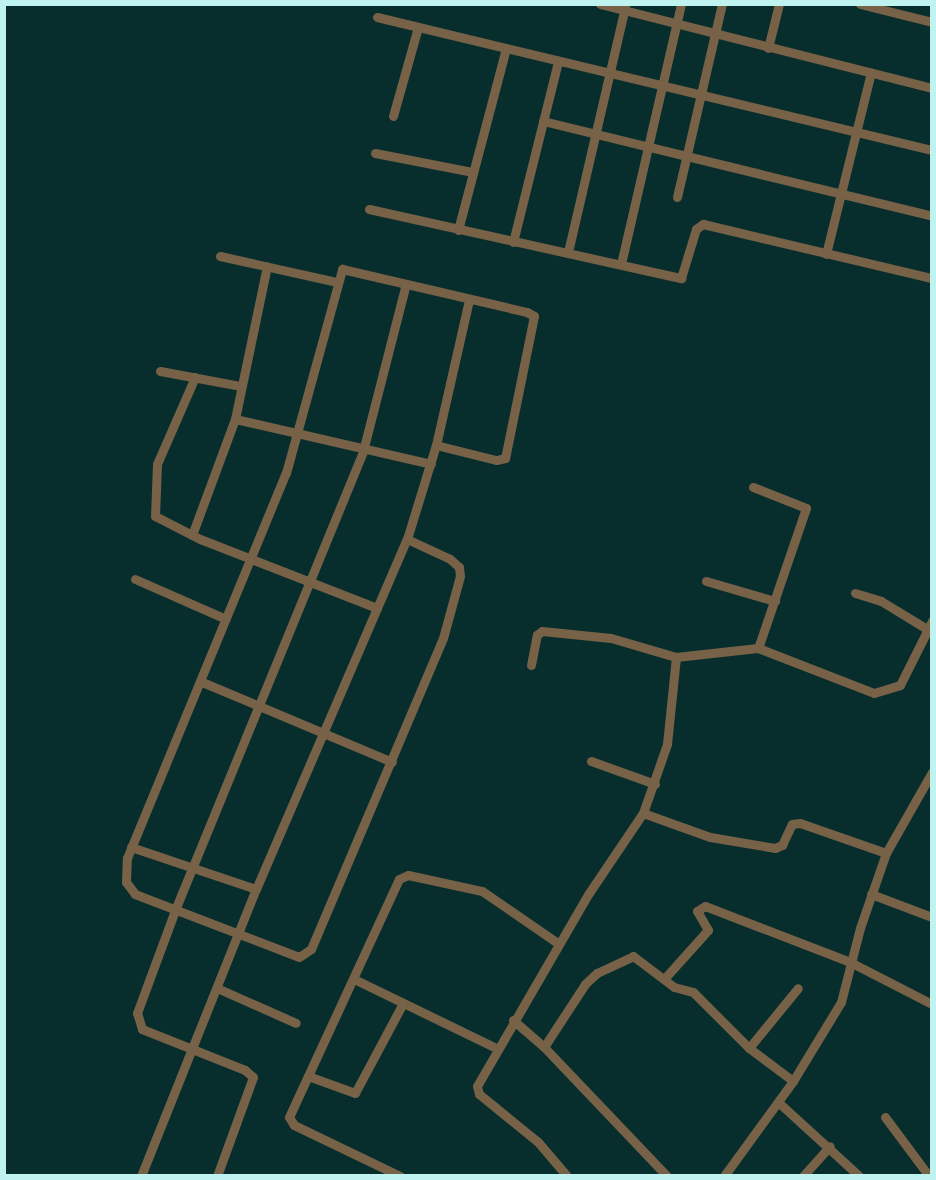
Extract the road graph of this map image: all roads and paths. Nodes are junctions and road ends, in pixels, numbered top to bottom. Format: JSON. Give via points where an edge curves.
{"nodes":[{"id":1,"x":600,"y":4,"type":"edge"},
{"id":2,"x":681,"y":4,"type":"edge"},
{"id":3,"x":722,"y":4,"type":"edge"},
{"id":4,"x":778,"y":4,"type":"edge"},
{"id":5,"x":860,"y":4,"type":"edge"},
{"id":6,"x":625,"y":8,"type":"edge"},
{"id":7,"x":377,"y":17,"type":"dead end"},
{"id":8,"x":932,"y":22,"type":"edge"},
{"id":9,"x":676,"y":25,"type":"junction"},
{"id":10,"x":418,"y":27,"type":"junction"},
{"id":11,"x":714,"y":34,"type":"junction"},
{"id":12,"x":506,"y":48,"type":"junction"},
{"id":13,"x":768,"y":48,"type":"junction"},
{"id":14,"x":558,"y":61,"type":"junction"},
{"id":15,"x":872,"y":72,"type":"junction"},
{"id":16,"x":610,"y":74,"type":"junction"},
{"id":17,"x":662,"y":85,"type":"junction"},
{"id":18,"x":932,"y":88,"type":"edge"},
{"id":19,"x":699,"y":95,"type":"junction"},
{"id":20,"x":393,"y":116,"type":"dead end"},
{"id":21,"x":543,"y":121,"type":"junction"},
{"id":22,"x":856,"y":133,"type":"junction"},
{"id":23,"x":596,"y":134,"type":"junction"},
{"id":24,"x":649,"y":147,"type":"junction"},
{"id":25,"x":932,"y":150,"type":"edge"},
{"id":26,"x":375,"y":153,"type":"dead end"},
{"id":27,"x":687,"y":157,"type":"junction"},
{"id":28,"x":473,"y":172,"type":"junction"},
{"id":29,"x":841,"y":195,"type":"junction"},
{"id":30,"x":677,"y":197,"type":"dead end"},
{"id":31,"x":369,"y":209,"type":"dead end"},
{"id":32,"x":932,"y":216,"type":"edge"},
{"id":33,"x":458,"y":230,"type":"junction"},
{"id":34,"x":513,"y":242,"type":"junction"},
{"id":35,"x":568,"y":252,"type":"junction"},
{"id":36,"x":826,"y":254,"type":"junction"},
{"id":37,"x":220,"y":256,"type":"dead end"},
{"id":38,"x":621,"y":264,"type":"junction"},
{"id":39,"x":267,"y":266,"type":"junction"},
{"id":40,"x":932,"y":278,"type":"edge"},
{"id":41,"x":336,"y":282,"type":"junction"},
{"id":42,"x":406,"y":284,"type":"junction"},
{"id":43,"x":469,"y":300,"type":"junction"},
{"id":44,"x":160,"y":371,"type":"dead end"},
{"id":45,"x":195,"y":377,"type":"junction"},
{"id":46,"x":240,"y":386,"type":"junction"},
{"id":47,"x":235,"y":419,"type":"junction"},
{"id":48,"x":297,"y":435,"type":"junction"},
{"id":49,"x":436,"y":445,"type":"junction"},
{"id":50,"x":363,"y":451,"type":"junction"},
{"id":51,"x":431,"y":465,"type":"junction"},
{"id":52,"x":753,"y":487,"type":"dead end"},
{"id":53,"x":192,"y":535,"type":"junction"},
{"id":54,"x":407,"y":539,"type":"junction"},
{"id":55,"x":252,"y":558,"type":"junction"},
{"id":56,"x":135,"y":579,"type":"dead end"},
{"id":57,"x":312,"y":581,"type":"junction"},
{"id":58,"x":706,"y":581,"type":"dead end"},
{"id":59,"x":855,"y":593,"type":"dead end"},
{"id":60,"x":775,"y":601,"type":"junction"},
{"id":61,"x":377,"y":609,"type":"junction"},
{"id":62,"x":226,"y":619,"type":"junction"},
{"id":63,"x":929,"y":625,"type":"edge"},
{"id":64,"x":758,"y":648,"type":"junction"},
{"id":65,"x":676,"y":657,"type":"junction"},
{"id":66,"x":531,"y":665,"type":"dead end"},
{"id":67,"x":202,"y":682,"type":"junction"},
{"id":68,"x":261,"y":705,"type":"junction"},
{"id":69,"x":324,"y":732,"type":"junction"},
{"id":70,"x":591,"y":761,"type":"dead end"},
{"id":71,"x":392,"y":762,"type":"junction"},
{"id":72,"x":932,"y":772,"type":"edge"},
{"id":73,"x":656,"y":784,"type":"junction"},
{"id":74,"x":643,"y":813,"type":"junction"},
{"id":75,"x":131,"y":847,"type":"junction"},
{"id":76,"x":886,"y":853,"type":"junction"},
{"id":77,"x":194,"y":867,"type":"junction"},
{"id":78,"x":256,"y":889,"type":"junction"},
{"id":79,"x":871,"y":894,"type":"junction"},
{"id":80,"x":175,"y":910,"type":"junction"},
{"id":81,"x":932,"y":917,"type":"edge"},
{"id":82,"x":238,"y":934,"type":"junction"},
{"id":83,"x":559,"y":944,"type":"junction"},
{"id":84,"x":850,"y":962,"type":"junction"},
{"id":85,"x":354,"y":979,"type":"junction"},
{"id":86,"x":664,"y":979,"type":"junction"},
{"id":87,"x":217,"y":988,"type":"junction"},
{"id":88,"x":798,"y":988,"type":"dead end"},
{"id":89,"x":402,"y":1003,"type":"junction"},
{"id":90,"x":932,"y":1004,"type":"edge"},
{"id":91,"x":513,"y":1020,"type":"junction"},
{"id":92,"x":296,"y":1023,"type":"dead end"},
{"id":93,"x":544,"y":1047,"type":"junction"},
{"id":94,"x":496,"y":1048,"type":"junction"},
{"id":95,"x":748,"y":1048,"type":"junction"},
{"id":96,"x":191,"y":1049,"type":"junction"},
{"id":97,"x":308,"y":1076,"type":"junction"},
{"id":98,"x":793,"y":1081,"type":"junction"},
{"id":99,"x":778,"y":1102,"type":"junction"},
{"id":100,"x":885,"y":1117,"type":"dead end"},
{"id":101,"x":830,"y":1146,"type":"junction"},
{"id":102,"x":141,"y":1176,"type":"edge"},
{"id":103,"x":217,"y":1176,"type":"edge"},
{"id":104,"x":400,"y":1176,"type":"edge"},
{"id":105,"x":567,"y":1176,"type":"edge"},
{"id":106,"x":667,"y":1176,"type":"edge"},
{"id":107,"x":724,"y":1176,"type":"edge"},
{"id":108,"x":803,"y":1176,"type":"edge"},
{"id":109,"x":859,"y":1176,"type":"edge"},
{"id":110,"x":929,"y":1176,"type":"edge"}],
"edges":[{"from":1,"to":6,"type":"street"},
{"from":2,"to":9,"type":"street"},
{"from":3,"to":11,"type":"street"},
{"from":4,"to":13,"type":"street"},
{"from":5,"to":8,"type":"street"},
{"from":6,"to":9,"type":"street"},
{"from":6,"to":16,"type":"street"},
{"from":7,"to":10,"type":"street"},
{"from":9,"to":11,"type":"street"},
{"from":9,"to":17,"type":"street"},
{"from":10,"to":12,"type":"street"},
{"from":10,"to":20,"type":"street"},
{"from":11,"to":13,"type":"street"},
{"from":11,"to":19,"type":"street"},
{"from":12,"to":14,"type":"street"},
{"from":12,"to":28,"type":"street"},
{"from":13,"to":15,"type":"street"},
{"from":14,"to":16,"type":"street"},
{"from":14,"to":21,"type":"street"},
{"from":15,"to":18,"type":"street"},
{"from":15,"to":22,"type":"street"},
{"from":16,"to":17,"type":"street"},
{"from":16,"to":23,"type":"street"},
{"from":17,"to":19,"type":"street"},
{"from":17,"to":24,"type":"street"},
{"from":19,"to":22,"type":"street"},
{"from":19,"to":27,"type":"street"},
{"from":21,"to":23,"type":"street"},
{"from":21,"to":34,"type":"street"},
{"from":22,"to":25,"type":"street"},
{"from":22,"to":29,"type":"street"},
{"from":23,"to":24,"type":"street"},
{"from":23,"to":35,"type":"street"},
{"from":24,"to":27,"type":"street"},
{"from":24,"to":38,"type":"street"},
{"from":26,"to":28,"type":"street"},
{"from":27,"to":29,"type":"street"},
{"from":27,"to":30,"type":"street"},
{"from":28,"to":33,"type":"street"},
{"from":29,"to":32,"type":"street"},
{"from":29,"to":36,"type":"street"},
{"from":31,"to":33,"type":"street"},
{"from":33,"to":34,"type":"street"},
{"from":34,"to":35,"type":"street"},
{"from":35,"to":38,"type":"street"},
{"from":36,"to":38,"type":"street","via":[[702,224],[696,229],[682,277]]},
{"from":36,"to":40,"type":"street"},
{"from":37,"to":39,"type":"street"},
{"from":39,"to":41,"type":"street"},
{"from":39,"to":46,"type":"street"},
{"from":41,"to":42,"type":"street","via":[[339,271],[345,269]]},
{"from":41,"to":48,"type":"street"},
{"from":42,"to":43,"type":"street"},
{"from":42,"to":50,"type":"street"},
{"from":43,"to":49,"type":"street"},
{"from":43,"to":49,"type":"street","via":[[534,316],[506,454],[496,460]]},
{"from":44,"to":45,"type":"street"},
{"from":45,"to":46,"type":"street"},
{"from":45,"to":53,"type":"street","via":[[157,464],[154,512],[158,519]]},
{"from":46,"to":47,"type":"street"},
{"from":47,"to":48,"type":"street"},
{"from":47,"to":53,"type":"street"},
{"from":48,"to":50,"type":"street"},
{"from":48,"to":55,"type":"street"},
{"from":49,"to":51,"type":"street"},
{"from":50,"to":51,"type":"street"},
{"from":50,"to":57,"type":"street"},
{"from":51,"to":54,"type":"street"},
{"from":52,"to":60,"type":"street","via":[[806,508]]},
{"from":53,"to":55,"type":"street"},
{"from":54,"to":61,"type":"street"},
{"from":54,"to":71,"type":"street","via":[[450,559],[459,567],[460,576],[449,623]]},
{"from":55,"to":57,"type":"street"},
{"from":55,"to":62,"type":"street"},
{"from":56,"to":62,"type":"street"},
{"from":57,"to":61,"type":"street"},
{"from":57,"to":68,"type":"street"},
{"from":58,"to":60,"type":"street"},
{"from":59,"to":63,"type":"street"},
{"from":60,"to":64,"type":"street"},
{"from":61,"to":69,"type":"street"},
{"from":62,"to":67,"type":"street"},
{"from":63,"to":64,"type":"street","via":[[900,685],[874,693]]},
{"from":64,"to":65,"type":"street"},
{"from":65,"to":66,"type":"street","via":[[611,638],[542,631],[537,635]]},
{"from":65,"to":73,"type":"street","via":[[667,744]]},
{"from":67,"to":68,"type":"street"},
{"from":67,"to":75,"type":"street"},
{"from":68,"to":69,"type":"street"},
{"from":68,"to":77,"type":"street"},
{"from":69,"to":71,"type":"street"},
{"from":69,"to":78,"type":"street"},
{"from":70,"to":73,"type":"street"},
{"from":71,"to":82,"type":"street","via":[[307,954],[298,957]]},
{"from":72,"to":76,"type":"street"},
{"from":73,"to":74,"type":"street"},
{"from":74,"to":76,"type":"street","via":[[710,837],[775,848],[782,845],[792,824],[800,823]]},
{"from":74,"to":83,"type":"street"},
{"from":75,"to":77,"type":"street"},
{"from":75,"to":80,"type":"street","via":[[125,877],[130,890]]},
{"from":76,"to":79,"type":"street"},
{"from":77,"to":78,"type":"street"},
{"from":77,"to":80,"type":"street"},
{"from":78,"to":82,"type":"street"},
{"from":79,"to":81,"type":"street"},
{"from":79,"to":84,"type":"street"},
{"from":80,"to":82,"type":"street"},
{"from":80,"to":96,"type":"street","via":[[137,1022],[142,1029]]},
{"from":82,"to":87,"type":"street"},
{"from":83,"to":85,"type":"street","via":[[482,891],[404,875]]},
{"from":83,"to":91,"type":"street"},
{"from":84,"to":86,"type":"street","via":[[701,906],[698,913],[708,924],[708,930]]},
{"from":84,"to":90,"type":"street"},
{"from":84,"to":98,"type":"street","via":[[840,1002]]},
{"from":85,"to":89,"type":"street"},
{"from":85,"to":97,"type":"street"},
{"from":86,"to":93,"type":"street","via":[[633,956],[597,973]]},
{"from":86,"to":95,"type":"street","via":[[674,987],[693,992]]},
{"from":87,"to":92,"type":"street"},
{"from":87,"to":96,"type":"street"},
{"from":88,"to":95,"type":"street"},
{"from":89,"to":94,"type":"street"},
{"from":89,"to":97,"type":"street","via":[[356,1093]]},
{"from":91,"to":93,"type":"street"},
{"from":91,"to":94,"type":"street"},
{"from":93,"to":106,"type":"street"},
{"from":94,"to":105,"type":"street","via":[[477,1090],[538,1142]]},
{"from":95,"to":98,"type":"street"},
{"from":96,"to":102,"type":"street"},
{"from":96,"to":103,"type":"street","via":[[245,1070],[253,1077]]},
{"from":97,"to":104,"type":"street","via":[[291,1113],[294,1125]]},
{"from":98,"to":99,"type":"street"},
{"from":99,"to":101,"type":"street"},
{"from":99,"to":107,"type":"street"},
{"from":100,"to":110,"type":"street"},
{"from":101,"to":108,"type":"street"},
{"from":101,"to":109,"type":"street"}]}
